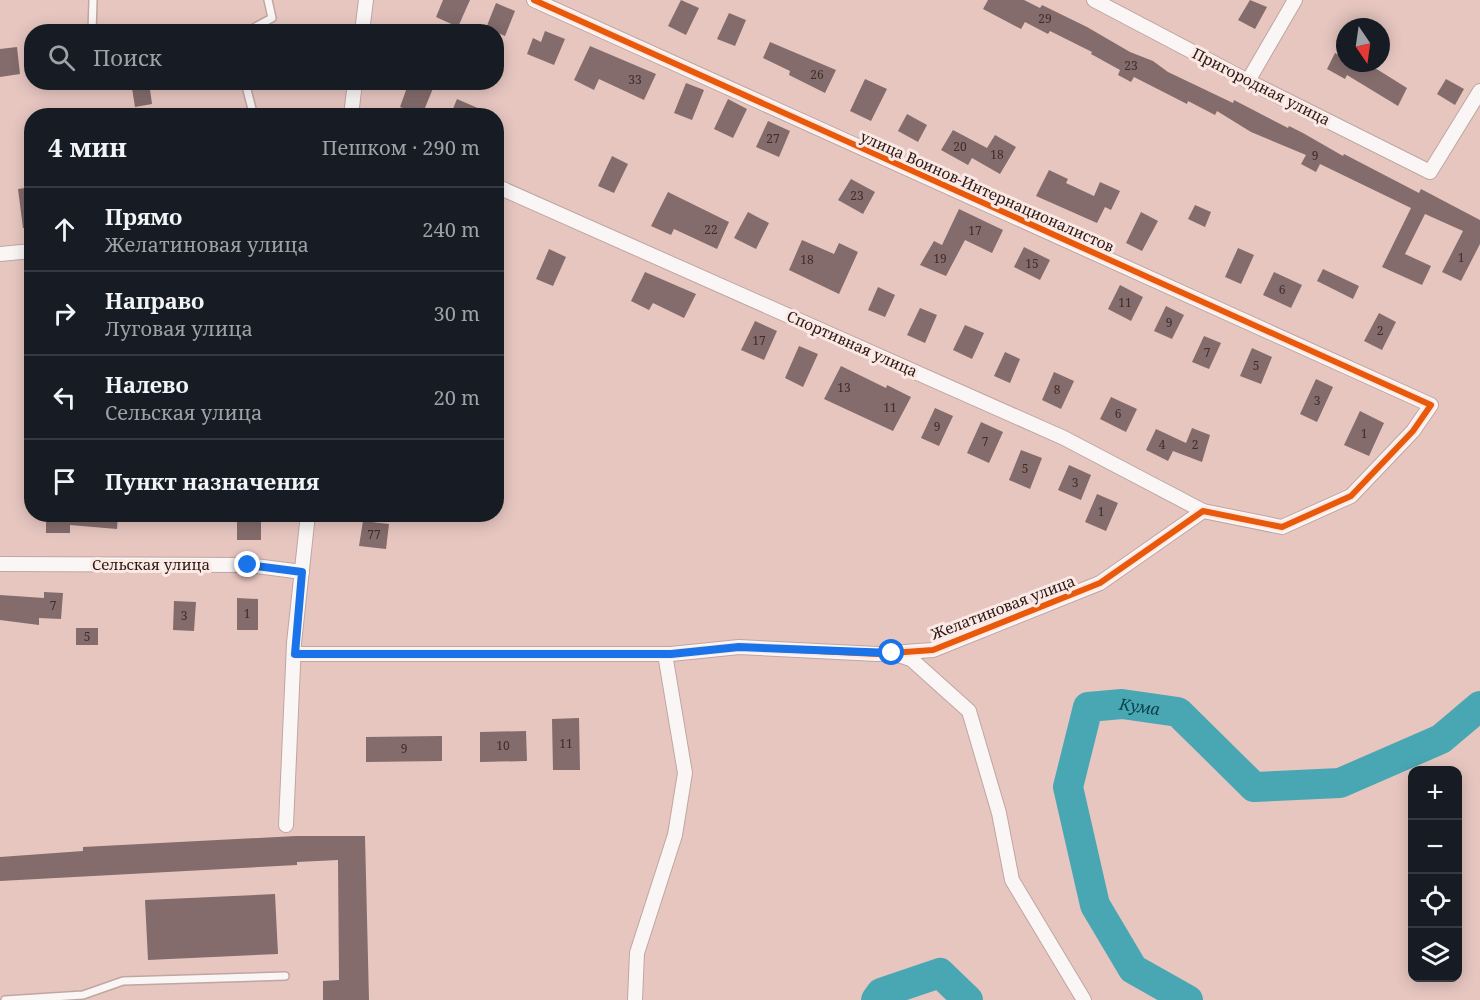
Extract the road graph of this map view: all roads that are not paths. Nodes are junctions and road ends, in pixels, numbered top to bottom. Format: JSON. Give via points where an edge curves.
{"nodes":[{"id":1,"x":93,"y":0,"type":"edge"},
{"id":2,"x":268,"y":0,"type":"edge"},
{"id":3,"x":366,"y":0,"type":"edge"},
{"id":4,"x":534,"y":0,"type":"edge"},
{"id":5,"x":1094,"y":0,"type":"edge"},
{"id":6,"x":1295,"y":0,"type":"edge"},
{"id":7,"x":92,"y":24,"type":"edge"},
{"id":8,"x":261,"y":24,"type":"edge"},
{"id":9,"x":363,"y":24,"type":"edge"},
{"id":10,"x":1248,"y":81,"type":"junction"},
{"id":11,"x":247,"y":90,"type":"edge"},
{"id":12,"x":354,"y":90,"type":"edge"},
{"id":13,"x":1480,"y":91,"type":"edge"},
{"id":14,"x":252,"y":108,"type":"edge"},
{"id":15,"x":352,"y":108,"type":"edge"},
{"id":16,"x":504,"y":190,"type":"edge"},
{"id":17,"x":24,"y":252,"type":"edge"},
{"id":18,"x":0,"y":254,"type":"edge"},
{"id":19,"x":1203,"y":511,"type":"junction"},
{"id":20,"x":307,"y":522,"type":"edge"},
{"id":21,"x":0,"y":564,"type":"edge"},
{"id":22,"x":302,"y":572,"type":"junction"},
{"id":23,"x":892,"y":653,"type":"junction"},
{"id":24,"x":295,"y":654,"type":"junction"},
{"id":25,"x":665,"y":654,"type":"junction"},
{"id":26,"x":286,"y":825,"type":"dead end"},
{"id":27,"x":285,"y":976,"type":"dead end"},
{"id":28,"x":4,"y":1000,"type":"edge"},
{"id":29,"x":635,"y":1000,"type":"edge"},
{"id":30,"x":1084,"y":1000,"type":"edge"}],
"edges":[{"from":1,"to":7,"type":"lane"},
{"from":2,"to":8,"type":"lane","via":[[272,18]]},
{"from":3,"to":9,"type":"street"},
{"from":4,"to":19,"type":"street","name":"улица Воинов-Интернационалистов","via":[[1431,405],[1413,431],[1352,496],[1282,527]]},
{"from":5,"to":10,"type":"street","name":"Пригородная улица"},
{"from":6,"to":10,"type":"street"},
{"from":10,"to":13,"type":"street","name":"Пригородная улица","via":[[1430,172]]},
{"from":11,"to":14,"type":"lane"},
{"from":12,"to":15,"type":"street"},
{"from":16,"to":19,"type":"street","name":"Спортивная улица","via":[[1064,438]]},
{"from":17,"to":18,"type":"street"},
{"from":19,"to":23,"type":"street","name":"Желатиновая улица","via":[[1100,583],[933,650]]},
{"from":20,"to":22,"type":"street"},
{"from":21,"to":22,"type":"street","name":"Сельская улица","via":[[248,565]]},
{"from":22,"to":24,"type":"street"},
{"from":23,"to":25,"type":"street","name":"Желатиновая улица","via":[[739,647]]},
{"from":23,"to":30,"type":"street","via":[[911,659],[969,711],[999,813],[1012,880]]},
{"from":24,"to":25,"type":"street","name":"Желатиновая улица"},
{"from":24,"to":26,"type":"street"},
{"from":25,"to":29,"type":"street","via":[[685,773],[675,834],[637,953]]},
{"from":27,"to":28,"type":"lane","via":[[123,981],[83,995]]}]}
